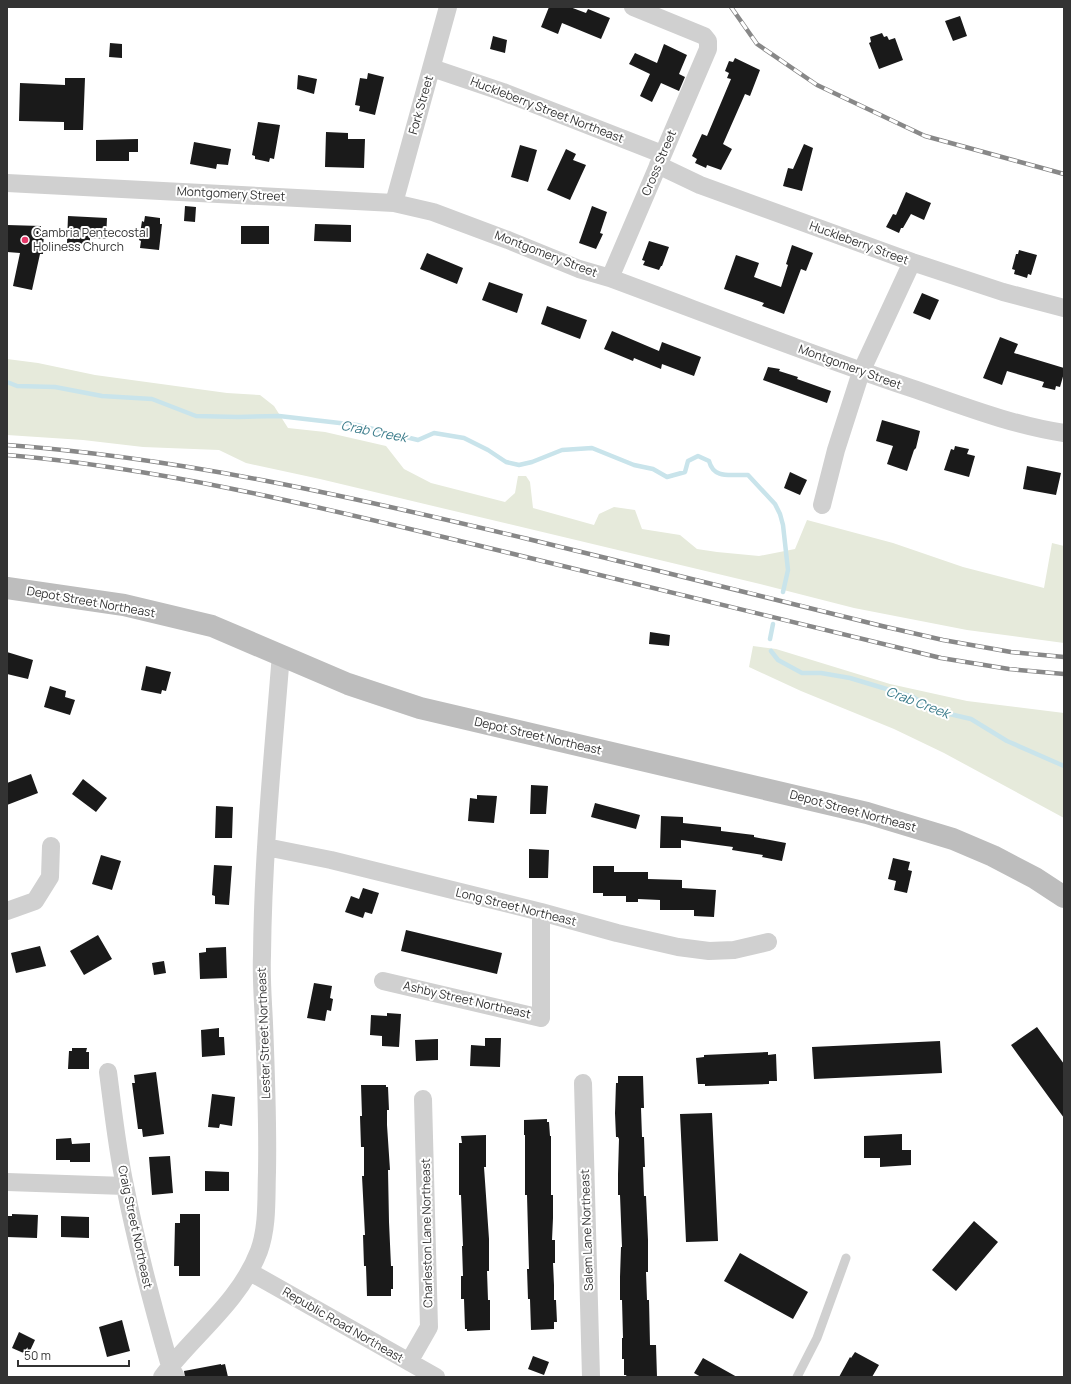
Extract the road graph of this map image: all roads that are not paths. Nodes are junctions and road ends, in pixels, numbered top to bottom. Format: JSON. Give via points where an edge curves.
{"nodes":[{"id":1,"x":448,"y":7,"type":"edge"},
{"id":2,"x":633,"y":7,"type":"edge"},
{"id":3,"x":432,"y":68,"type":"junction"},
{"id":4,"x":660,"y":159,"type":"junction"},
{"id":5,"x":7,"y":183,"type":"edge"},
{"id":6,"x":394,"y":203,"type":"junction"},
{"id":7,"x":912,"y":262,"type":"junction"},
{"id":8,"x":610,"y":278,"type":"junction"},
{"id":9,"x":1064,"y":308,"type":"edge"},
{"id":10,"x":861,"y":372,"type":"junction"},
{"id":11,"x":1064,"y":434,"type":"edge"},
{"id":12,"x":822,"y":505,"type":"dead end"},
{"id":13,"x":7,"y":588,"type":"edge"},
{"id":14,"x":281,"y":654,"type":"junction"},
{"id":15,"x":51,"y":846,"type":"dead end"},
{"id":16,"x":266,"y":847,"type":"junction"},
{"id":17,"x":1064,"y":898,"type":"edge"},
{"id":18,"x":7,"y":911,"type":"edge"},
{"id":19,"x":541,"y":912,"type":"junction"},
{"id":20,"x":768,"y":942,"type":"dead end"},
{"id":21,"x":384,"y":981,"type":"dead end"},
{"id":22,"x":108,"y":1072,"type":"dead end"},
{"id":23,"x":583,"y":1083,"type":"dead end"},
{"id":24,"x":424,"y":1099,"type":"dead end"},
{"id":25,"x":7,"y":1182,"type":"edge"},
{"id":26,"x":125,"y":1186,"type":"junction"},
{"id":27,"x":846,"y":1258,"type":"dead end"},
{"id":28,"x":250,"y":1272,"type":"junction"},
{"id":29,"x":409,"y":1362,"type":"junction"},
{"id":30,"x":169,"y":1373,"type":"edge"},
{"id":31,"x":436,"y":1377,"type":"edge"},
{"id":32,"x":592,"y":1377,"type":"edge"},
{"id":33,"x":796,"y":1377,"type":"edge"}],
"edges":[{"from":1,"to":3,"type":"street","name":"Fork Street"},
{"from":2,"to":4,"type":"street","name":"Cross Street","via":[[704,36],[708,41],[708,49]]},
{"from":3,"to":4,"type":"street","name":"Huckleberry Street Northeast","via":[[503,92]]},
{"from":3,"to":6,"type":"street","name":"Fork Street"},
{"from":4,"to":7,"type":"street","name":"Huckleberry Street","via":[[700,185]]},
{"from":4,"to":8,"type":"street","name":"Cross Street"},
{"from":5,"to":6,"type":"street","name":"Montgomery Street"},
{"from":6,"to":8,"type":"street","name":"Montgomery Street","via":[[433,212],[579,269]]},
{"from":7,"to":9,"type":"street","name":"Huckleberry Street","via":[[1003,292]]},
{"from":7,"to":10,"type":"street"},
{"from":8,"to":10,"type":"street","name":"Montgomery Street"},
{"from":10,"to":11,"type":"street","name":"Montgomery Street","via":[[998,418]]},
{"from":10,"to":12,"type":"street","via":[[836,450]]},
{"from":13,"to":14,"type":"main road","name":"Depot Street Northeast","via":[[124,605],[212,626]]},
{"from":14,"to":16,"type":"street","name":"Lester Street Northeast"},
{"from":14,"to":17,"type":"main road","name":"Depot Street Northeast","via":[[348,684],[420,708],[859,811],[953,838],[1036,878]]},
{"from":15,"to":18,"type":"street","via":[[50,877],[35,901]]},
{"from":16,"to":19,"type":"street","name":"Long Street Northeast","via":[[331,860]]},
{"from":16,"to":28,"type":"street","name":"Lester Street Northeast","via":[[262,956],[267,1139],[266,1222],[260,1249]]},
{"from":19,"to":20,"type":"street","name":"Long Street Northeast","via":[[617,933],[686,948],[709,951],[734,950]]},
{"from":19,"to":21,"type":"street","name":"Ashby Street Northeast","via":[[541,1018]]},
{"from":22,"to":26,"type":"street","name":"Craig Street Northeast"},
{"from":23,"to":32,"type":"street","name":"Salem Lane Northeast"},
{"from":24,"to":29,"type":"street","name":"Charleston Lane Northeast","via":[[429,1327]]},
{"from":25,"to":26,"type":"street"},
{"from":26,"to":30,"type":"street","name":"Craig Street Northeast"},
{"from":27,"to":33,"type":"lane","via":[[817,1338]]},
{"from":28,"to":29,"type":"street","name":"Republic Road Northeast"},
{"from":28,"to":30,"type":"street","name":"Lester Street Northeast"},
{"from":29,"to":31,"type":"street","name":"Republic Road Northeast"}]}
